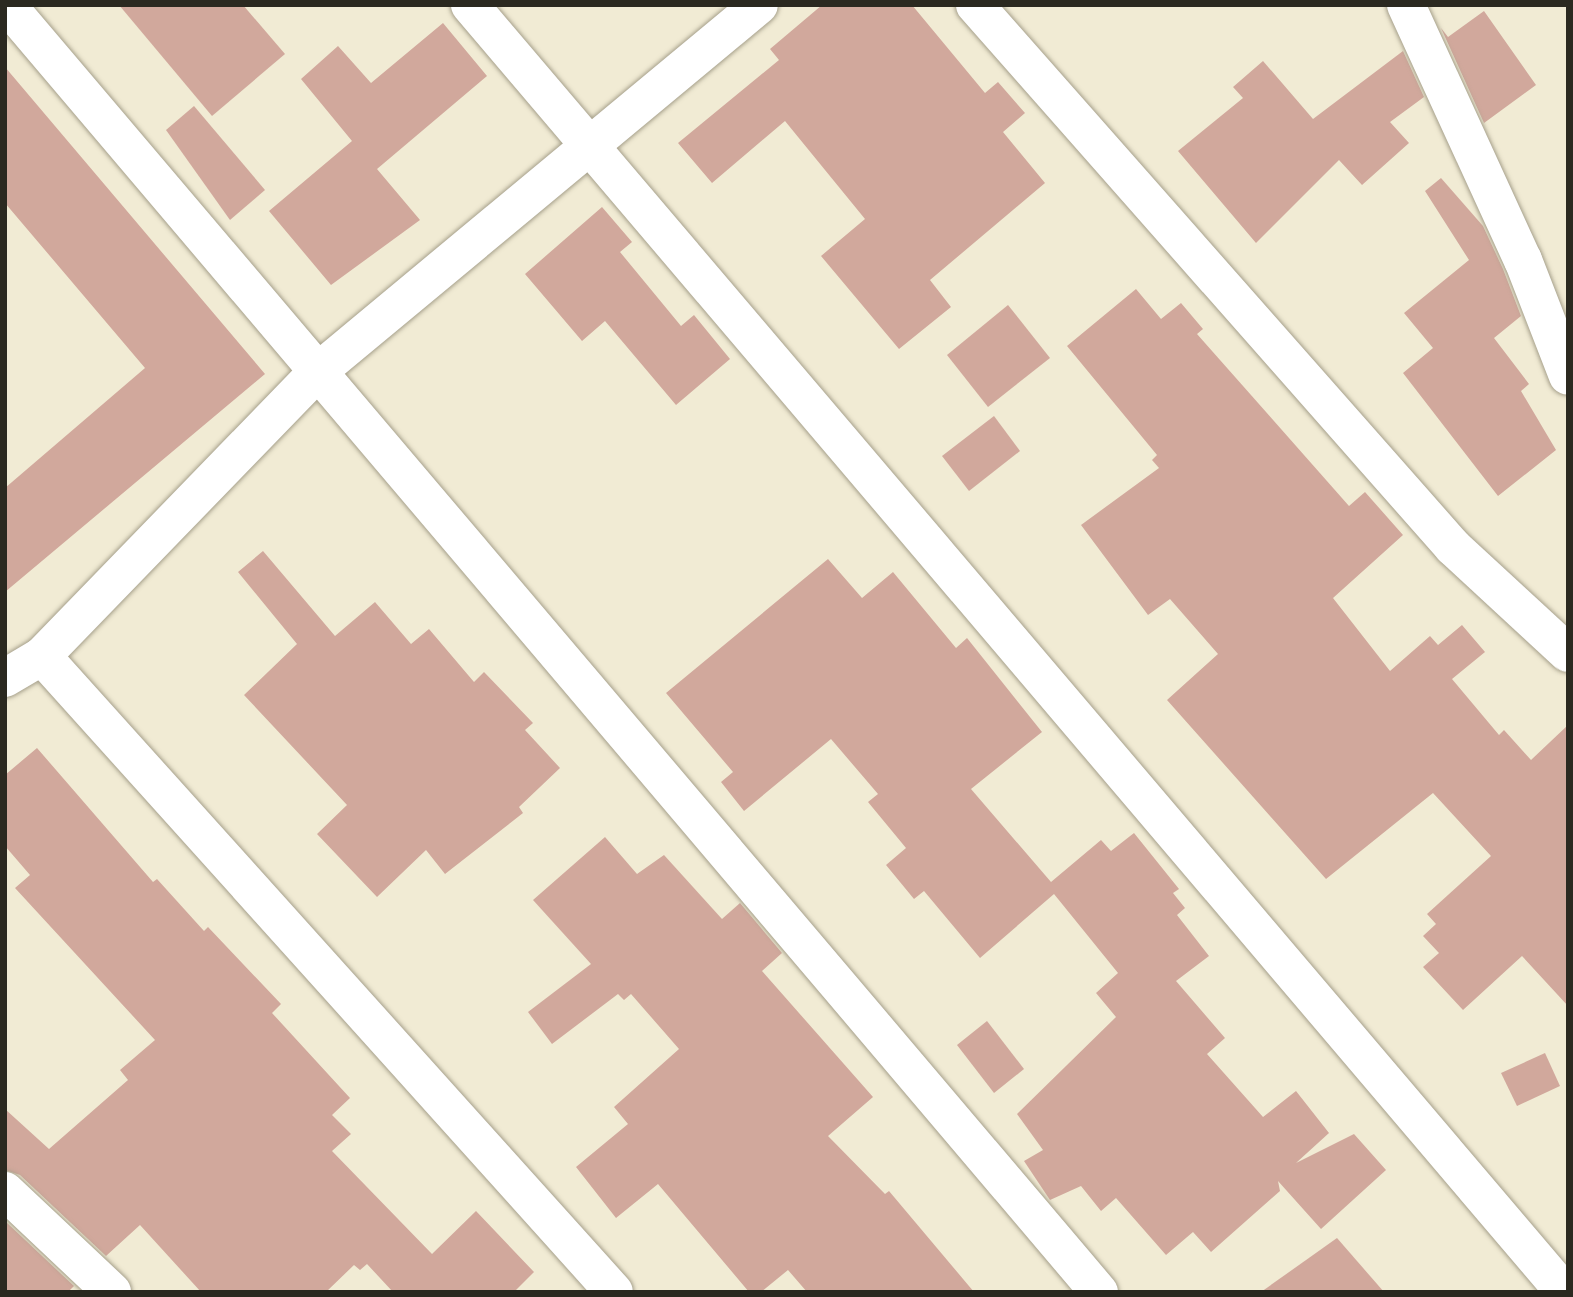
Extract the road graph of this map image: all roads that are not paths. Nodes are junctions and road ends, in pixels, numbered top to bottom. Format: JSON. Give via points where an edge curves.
{"nodes":[{"id":1,"x":7,"y":5,"type":"edge"},
{"id":2,"x":470,"y":5,"type":"edge"},
{"id":3,"x":759,"y":5,"type":"edge"},
{"id":4,"x":975,"y":5,"type":"edge"},
{"id":5,"x":1406,"y":5,"type":"edge"},
{"id":6,"x":591,"y":148,"type":"junction"},
{"id":7,"x":315,"y":374,"type":"junction"},
{"id":8,"x":1568,"y":376,"type":"edge"},
{"id":9,"x":1568,"y":653,"type":"edge"},
{"id":10,"x":42,"y":656,"type":"junction"},
{"id":11,"x":5,"y":678,"type":"edge"},
{"id":12,"x":5,"y":1191,"type":"edge"},
{"id":13,"x":113,"y":1292,"type":"edge"},
{"id":14,"x":614,"y":1292,"type":"edge"},
{"id":15,"x":1099,"y":1292,"type":"edge"},
{"id":16,"x":1564,"y":1292,"type":"edge"}],
"edges":[{"from":1,"to":7,"type":"street"},
{"from":2,"to":6,"type":"street"},
{"from":3,"to":6,"type":"street"},
{"from":4,"to":9,"type":"street","via":[[1453,547]]},
{"from":5,"to":8,"type":"street","via":[[1523,260]]},
{"from":6,"to":7,"type":"street"},
{"from":6,"to":16,"type":"street"},
{"from":7,"to":10,"type":"street"},
{"from":7,"to":15,"type":"street"},
{"from":10,"to":11,"type":"street"},
{"from":10,"to":14,"type":"street"},
{"from":12,"to":13,"type":"street"}]}
